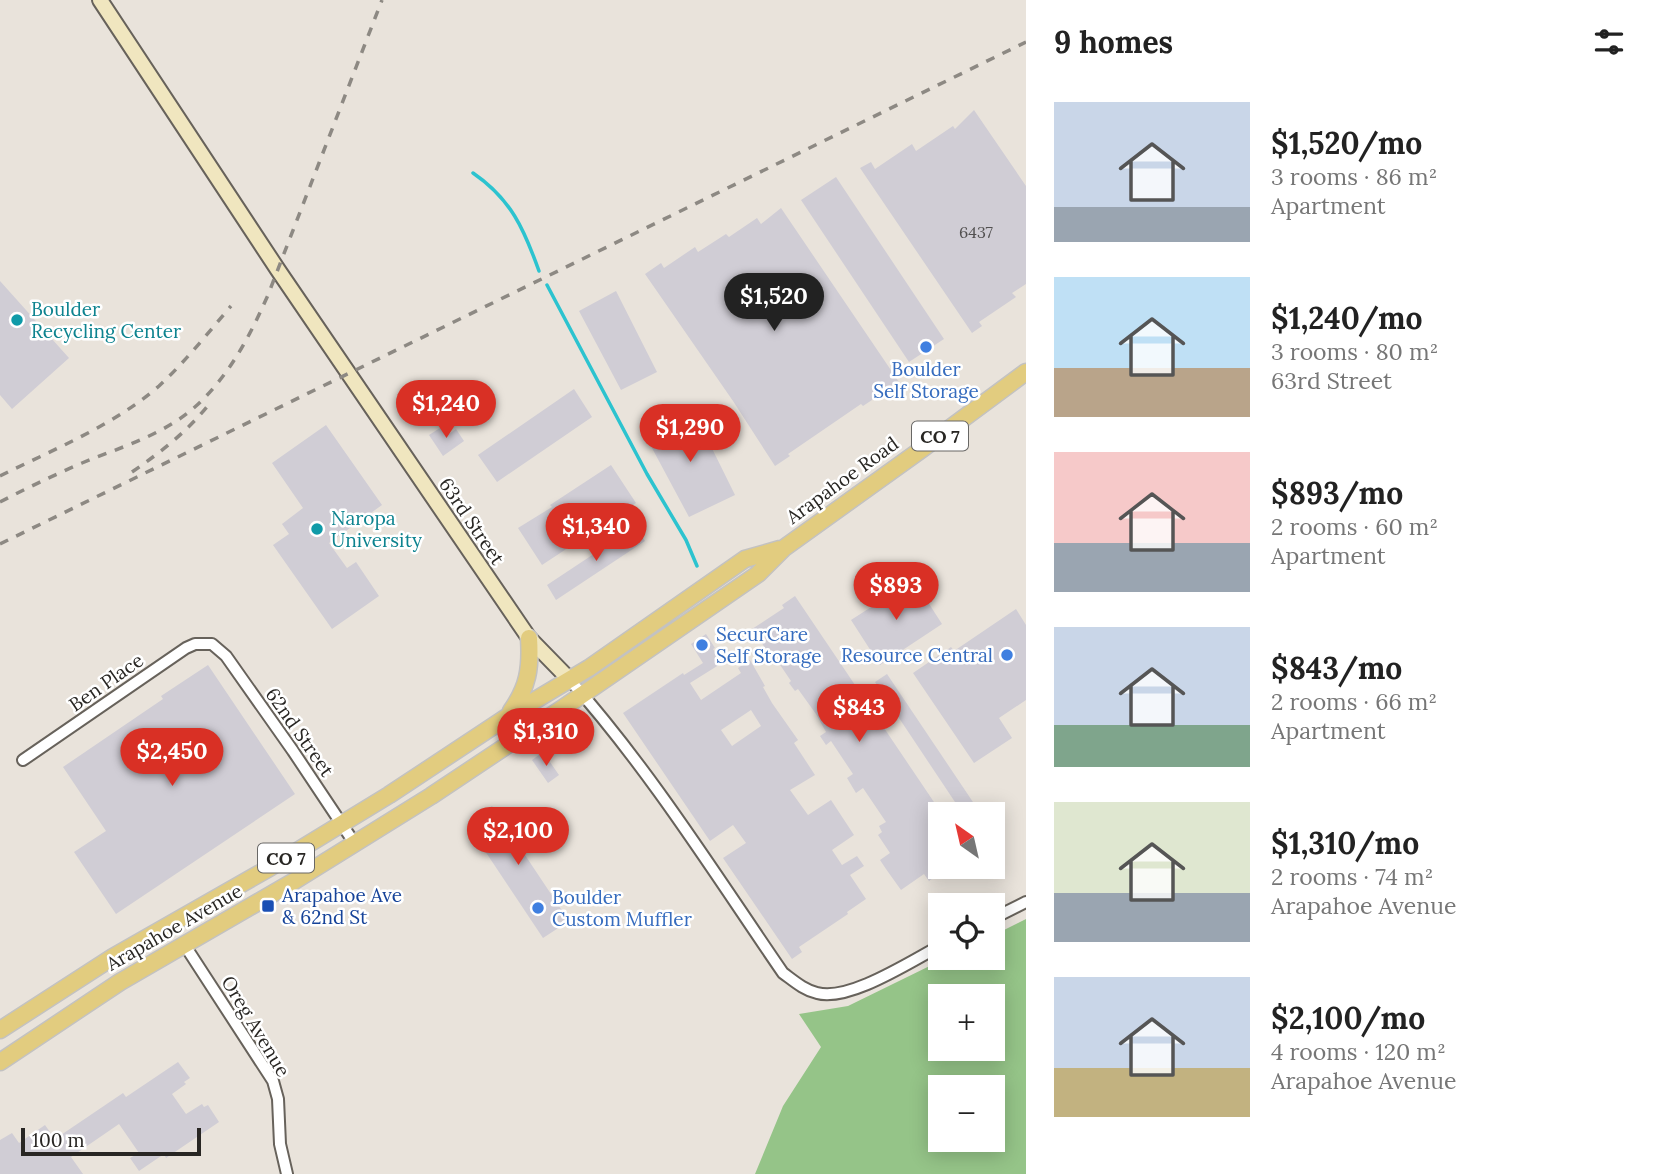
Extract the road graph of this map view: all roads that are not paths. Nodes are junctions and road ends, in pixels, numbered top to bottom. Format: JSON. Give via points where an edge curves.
{"nodes":[{"id":1,"x":100,"y":0,"type":"edge"},
{"id":2,"x":1026,"y":372,"type":"edge"},
{"id":3,"x":784,"y":548,"type":"junction"},
{"id":4,"x":529,"y":638,"type":"junction"},
{"id":5,"x":212,"y":644,"type":"joint"},
{"id":6,"x":569,"y":679,"type":"junction"},
{"id":7,"x":582,"y":694,"type":"junction"},
{"id":8,"x":507,"y":717,"type":"junction"},
{"id":9,"x":23,"y":760,"type":"dead end"},
{"id":10,"x":342,"y":824,"type":"junction"},
{"id":11,"x":355,"y":844,"type":"junction"},
{"id":12,"x":1026,"y":902,"type":"edge"},
{"id":13,"x":1005,"y":912,"type":"edge"},
{"id":14,"x":184,"y":944,"type":"junction"},
{"id":15,"x":928,"y":952,"type":"edge"},
{"id":16,"x":0,"y":1030,"type":"edge"},
{"id":17,"x":0,"y":1062,"type":"edge"},
{"id":18,"x":287,"y":1174,"type":"edge"}],
"edges":[{"from":1,"to":4,"type":"street","name":"63rd Street"},
{"from":2,"to":3,"type":"main road","name":"Arapahoe Road","number":"CO 7"},
{"from":3,"to":6,"type":"main road","name":"Arapahoe Road","number":"CO 7","via":[[745,559]]},
{"from":3,"to":7,"type":"main road","name":"Arapahoe Road","number":"CO 7","via":[[758,573]]},
{"from":4,"to":6,"type":"street","name":"63rd Street"},
{"from":4,"to":8,"type":"main road","via":[[524,690]]},
{"from":5,"to":9,"type":"street","name":"Ben Place","via":[[186,648]]},
{"from":5,"to":10,"type":"street","name":"62nd Street","via":[[226,656]]},
{"from":6,"to":7,"type":"street","name":"63rd Street"},
{"from":6,"to":8,"type":"main road","name":"Arapahoe Avenue","number":"CO 7"},
{"from":7,"to":11,"type":"main road","name":"Arapahoe Avenue","number":"CO 7"},
{"from":7,"to":15,"type":"street","name":"63rd Street","via":[[650,780],[783,974],[818,994],[832,995],[860,987]]},
{"from":8,"to":10,"type":"main road","name":"Arapahoe Avenue","number":"CO 7"},
{"from":10,"to":11,"type":"street","name":"62nd Street"},
{"from":10,"to":16,"type":"main road","name":"Arapahoe Avenue","number":"CO 7","via":[[113,957]]},
{"from":11,"to":14,"type":"main road","name":"Arapahoe Avenue","number":"CO 7"},
{"from":12,"to":13,"type":"street"},
{"from":14,"to":17,"type":"main road","name":"Arapahoe Avenue","number":"CO 7"},
{"from":14,"to":18,"type":"street","name":"Oreg Avenue","via":[[273,1081]]}]}
